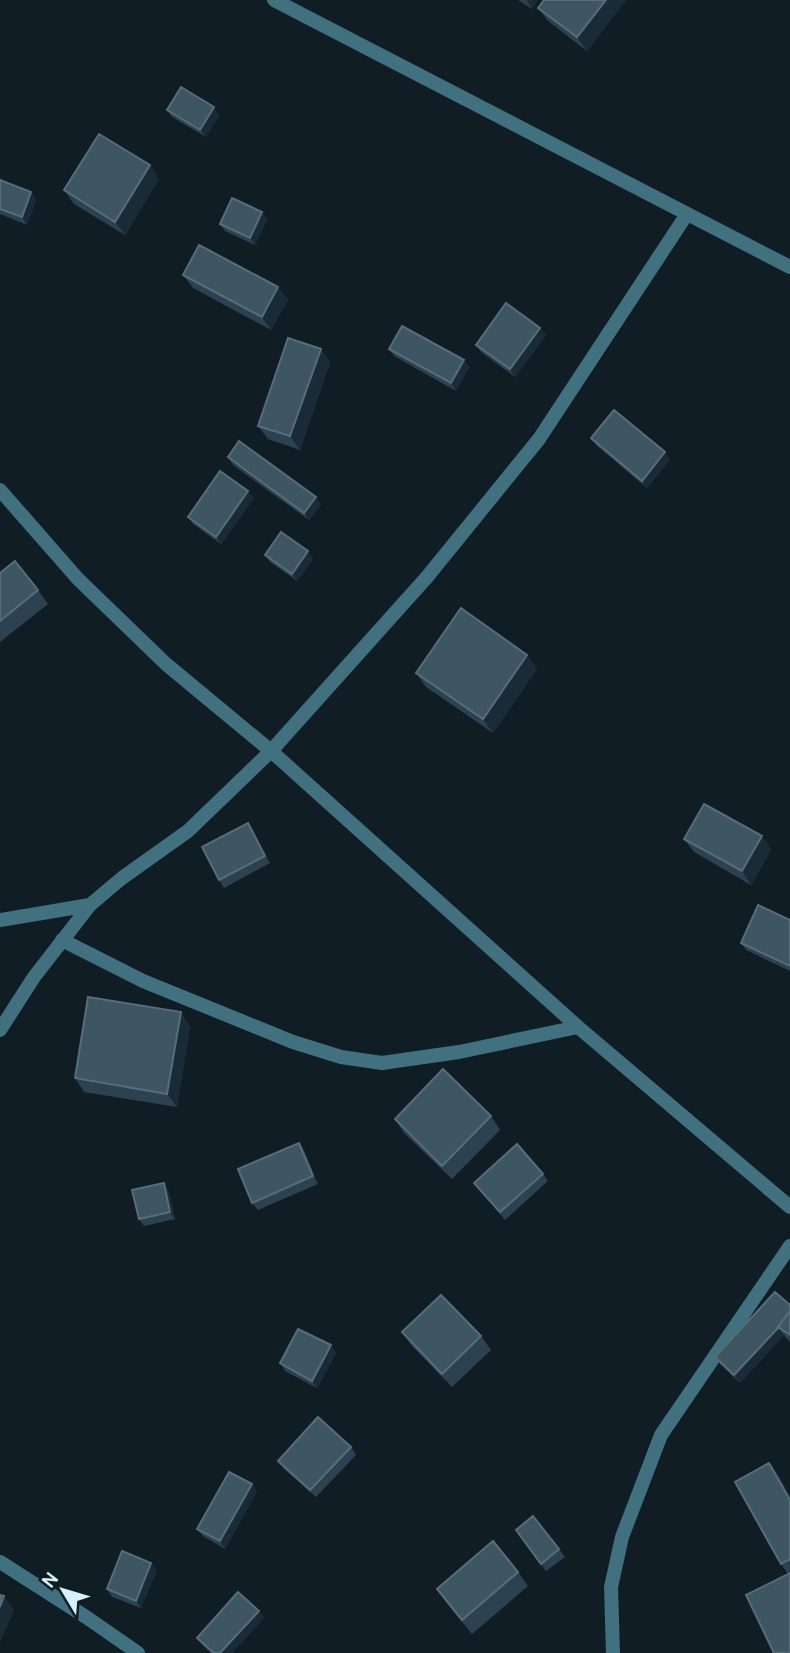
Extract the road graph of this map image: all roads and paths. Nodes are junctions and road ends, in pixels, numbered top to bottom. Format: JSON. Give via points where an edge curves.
{"nodes":[{"id":1,"x":274,"y":0,"type":"edge"},
{"id":2,"x":687,"y":215,"type":"junction"},
{"id":3,"x":790,"y":267,"type":"edge"},
{"id":4,"x":0,"y":490,"type":"edge"},
{"id":5,"x":271,"y":751,"type":"junction"},
{"id":6,"x":90,"y":905,"type":"junction"},
{"id":7,"x":0,"y":920,"type":"edge"},
{"id":8,"x":62,"y":940,"type":"junction"},
{"id":9,"x":578,"y":1027,"type":"junction"},
{"id":10,"x":0,"y":1030,"type":"edge"},
{"id":11,"x":790,"y":1207,"type":"edge"},
{"id":12,"x":790,"y":1246,"type":"edge"},
{"id":13,"x":0,"y":1562,"type":"edge"},
{"id":14,"x":138,"y":1653,"type":"edge"},
{"id":15,"x":612,"y":1653,"type":"edge"}],
"edges":[{"from":1,"to":2,"type":"street"},
{"from":2,"to":3,"type":"street"},
{"from":2,"to":5,"type":"street","via":[[538,439],[427,577]]},
{"from":4,"to":5,"type":"street","via":[[97,598],[166,664]]},
{"from":5,"to":6,"type":"street","via":[[188,831]]},
{"from":5,"to":9,"type":"street"},
{"from":6,"to":7,"type":"street"},
{"from":6,"to":8,"type":"street"},
{"from":8,"to":9,"type":"street","via":[[143,981],[341,1057],[382,1063]]},
{"from":8,"to":10,"type":"street"},
{"from":9,"to":11,"type":"street"},
{"from":12,"to":15,"type":"street","via":[[661,1435],[622,1537],[611,1587]]},
{"from":13,"to":14,"type":"street"}]}
